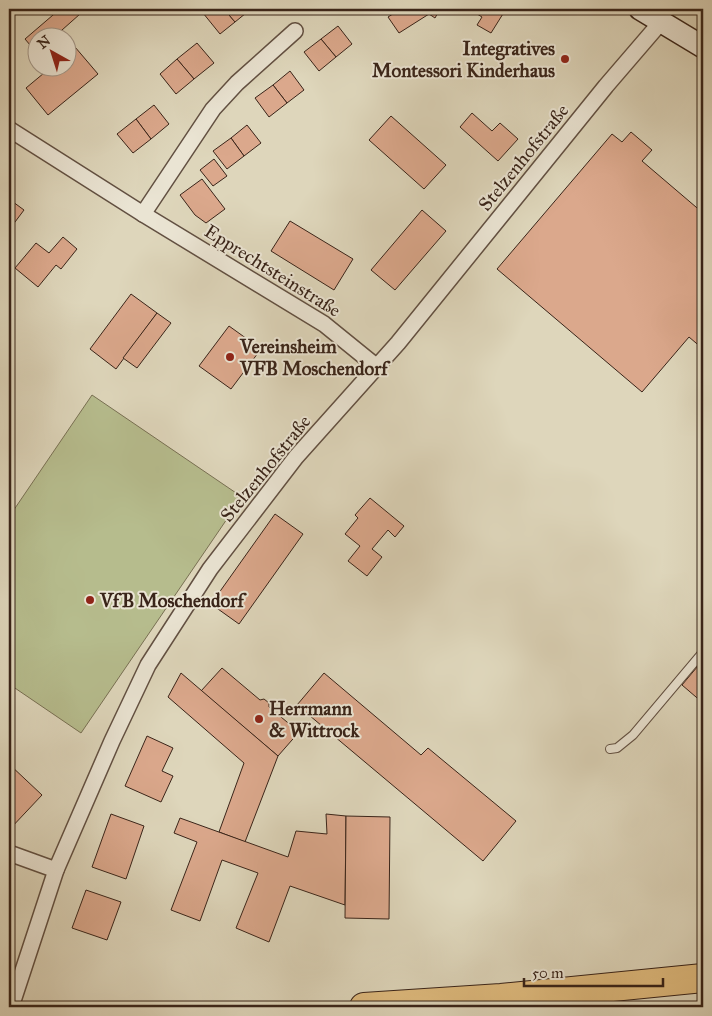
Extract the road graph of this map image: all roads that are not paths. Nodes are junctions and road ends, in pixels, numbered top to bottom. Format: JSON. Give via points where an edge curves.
{"nodes":[{"id":1,"x":640,"y":9,"type":"edge"},
{"id":2,"x":661,"y":22,"type":"junction"},
{"id":3,"x":295,"y":31,"type":"dead end"},
{"id":4,"x":703,"y":47,"type":"edge"},
{"id":5,"x":9,"y":129,"type":"edge"},
{"id":6,"x":143,"y":214,"type":"junction"},
{"id":7,"x":377,"y":367,"type":"junction"},
{"id":8,"x":703,"y":652,"type":"edge"},
{"id":9,"x":610,"y":749,"type":"dead end"},
{"id":10,"x":9,"y":853,"type":"edge"},
{"id":11,"x":56,"y":870,"type":"junction"},
{"id":12,"x":703,"y":978,"type":"edge"},
{"id":13,"x":11,"y":1007,"type":"edge"},
{"id":14,"x":364,"y":1007,"type":"edge"}],
"edges":[{"from":1,"to":2,"type":"street"},
{"from":2,"to":4,"type":"street"},
{"from":2,"to":7,"type":"street","name":"Stelzenhofstraße"},
{"from":3,"to":6,"type":"street","via":[[213,109]]},
{"from":5,"to":6,"type":"street","name":"Epprechtsteinstraße"},
{"from":6,"to":7,"type":"street","name":"Epprechtsteinstraße","via":[[324,324]]},
{"from":7,"to":11,"type":"street","name":"Stelzenhofstraße","via":[[296,457],[210,569],[148,665]]},
{"from":8,"to":9,"type":"lane","via":[[633,735]]},
{"from":10,"to":11,"type":"street"},
{"from":11,"to":13,"type":"street","name":"Stelzenhofstraße"},
{"from":12,"to":14,"type":"highway","via":[[501,998]]}]}
